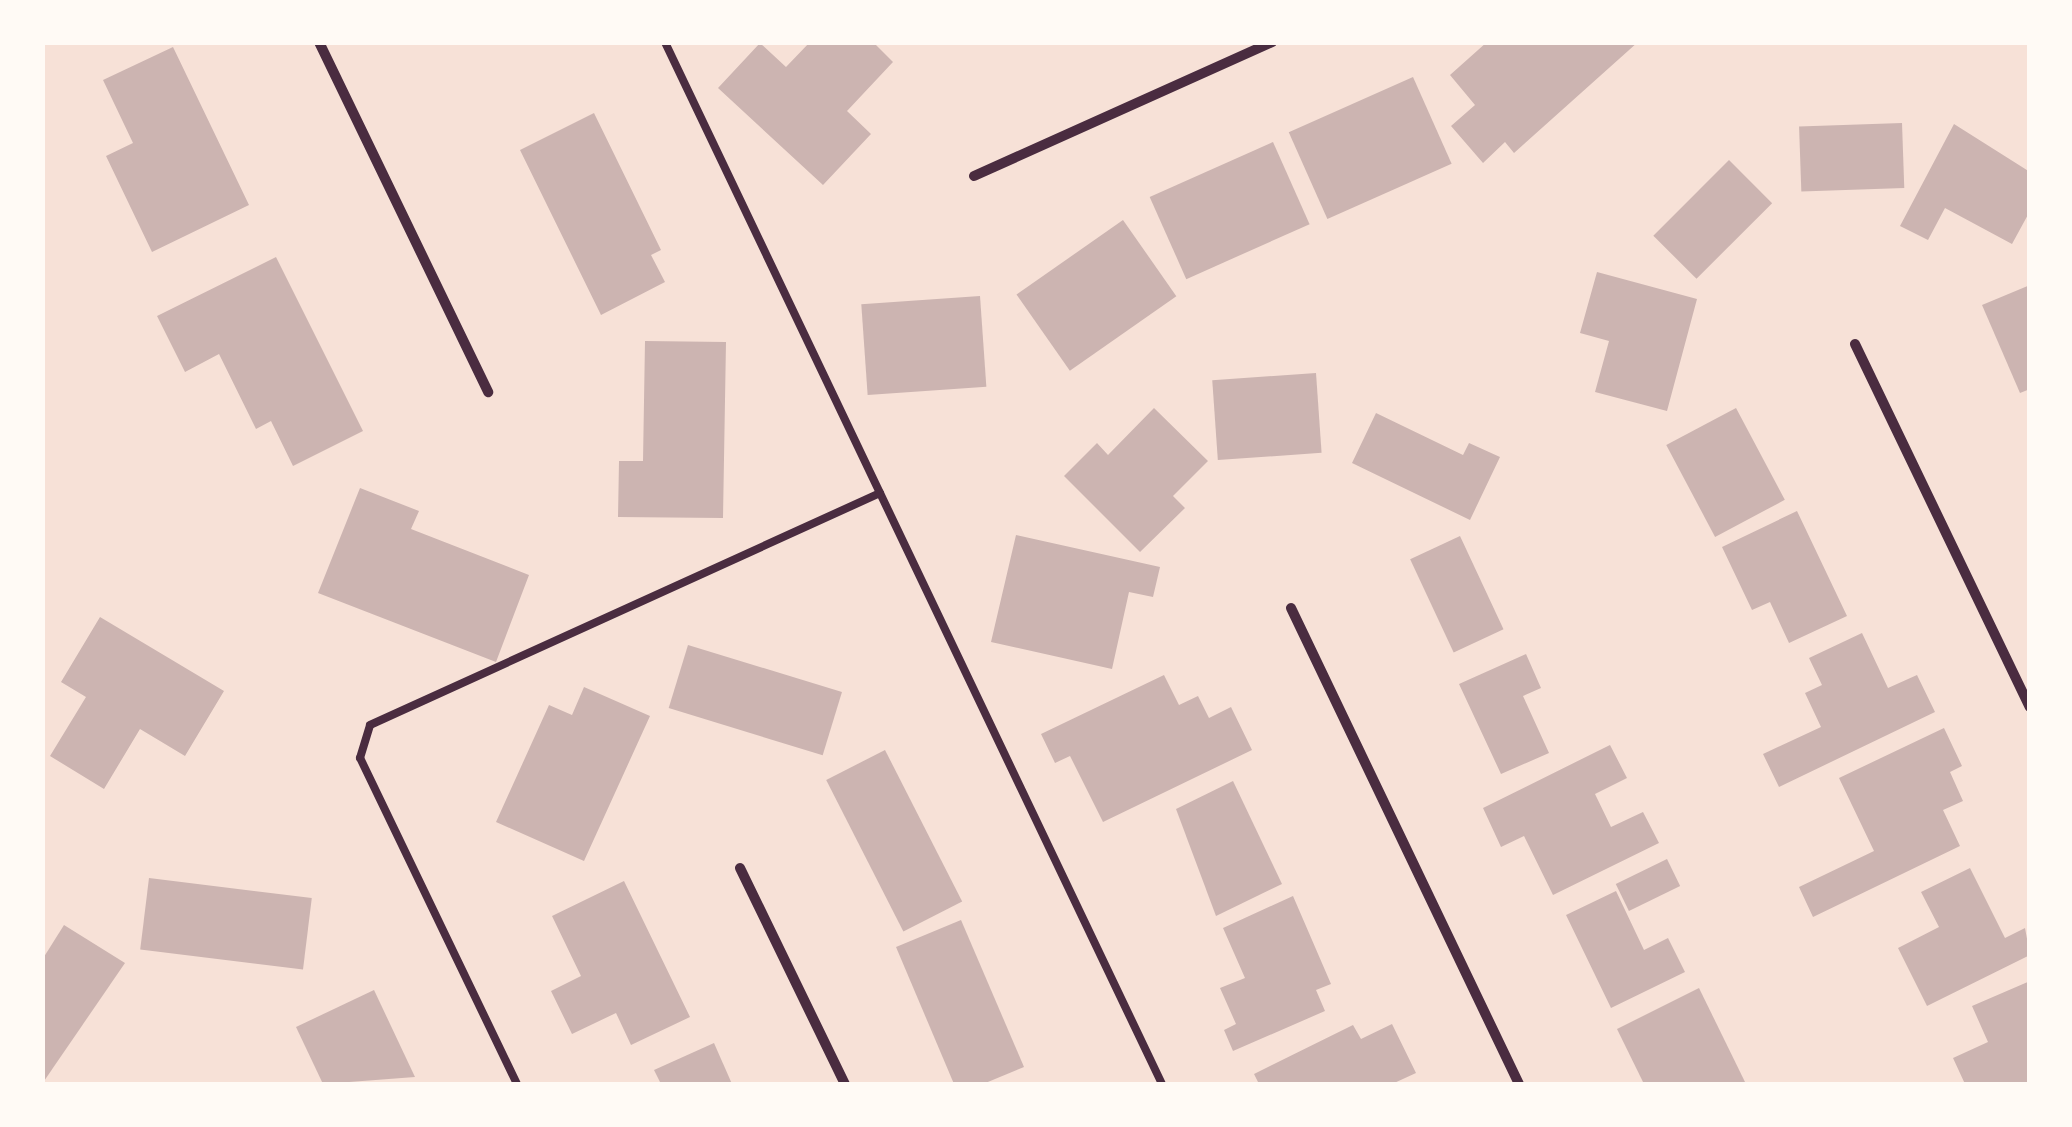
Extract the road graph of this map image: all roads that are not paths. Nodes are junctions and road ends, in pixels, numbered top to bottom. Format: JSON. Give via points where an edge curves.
{"nodes":[{"id":1,"x":319,"y":42,"type":"edge"},
{"id":2,"x":666,"y":42,"type":"edge"},
{"id":3,"x":1272,"y":42,"type":"edge"},
{"id":4,"x":974,"y":176,"type":"dead end"},
{"id":5,"x":1855,"y":344,"type":"dead end"},
{"id":6,"x":488,"y":392,"type":"dead end"},
{"id":7,"x":880,"y":492,"type":"junction"},
{"id":8,"x":1292,"y":608,"type":"dead end"},
{"id":9,"x":2030,"y":706,"type":"edge"},
{"id":10,"x":740,"y":868,"type":"dead end"},
{"id":11,"x":517,"y":1084,"type":"edge"},
{"id":12,"x":844,"y":1084,"type":"edge"},
{"id":13,"x":1162,"y":1084,"type":"edge"},
{"id":14,"x":1519,"y":1084,"type":"edge"}],
"edges":[{"from":1,"to":6,"type":"street"},
{"from":2,"to":7,"type":"lane"},
{"from":3,"to":4,"type":"street"},
{"from":5,"to":9,"type":"street"},
{"from":7,"to":11,"type":"lane","via":[[370,725],[360,758]]},
{"from":7,"to":13,"type":"lane"},
{"from":8,"to":14,"type":"street"},
{"from":10,"to":12,"type":"street"}]}
